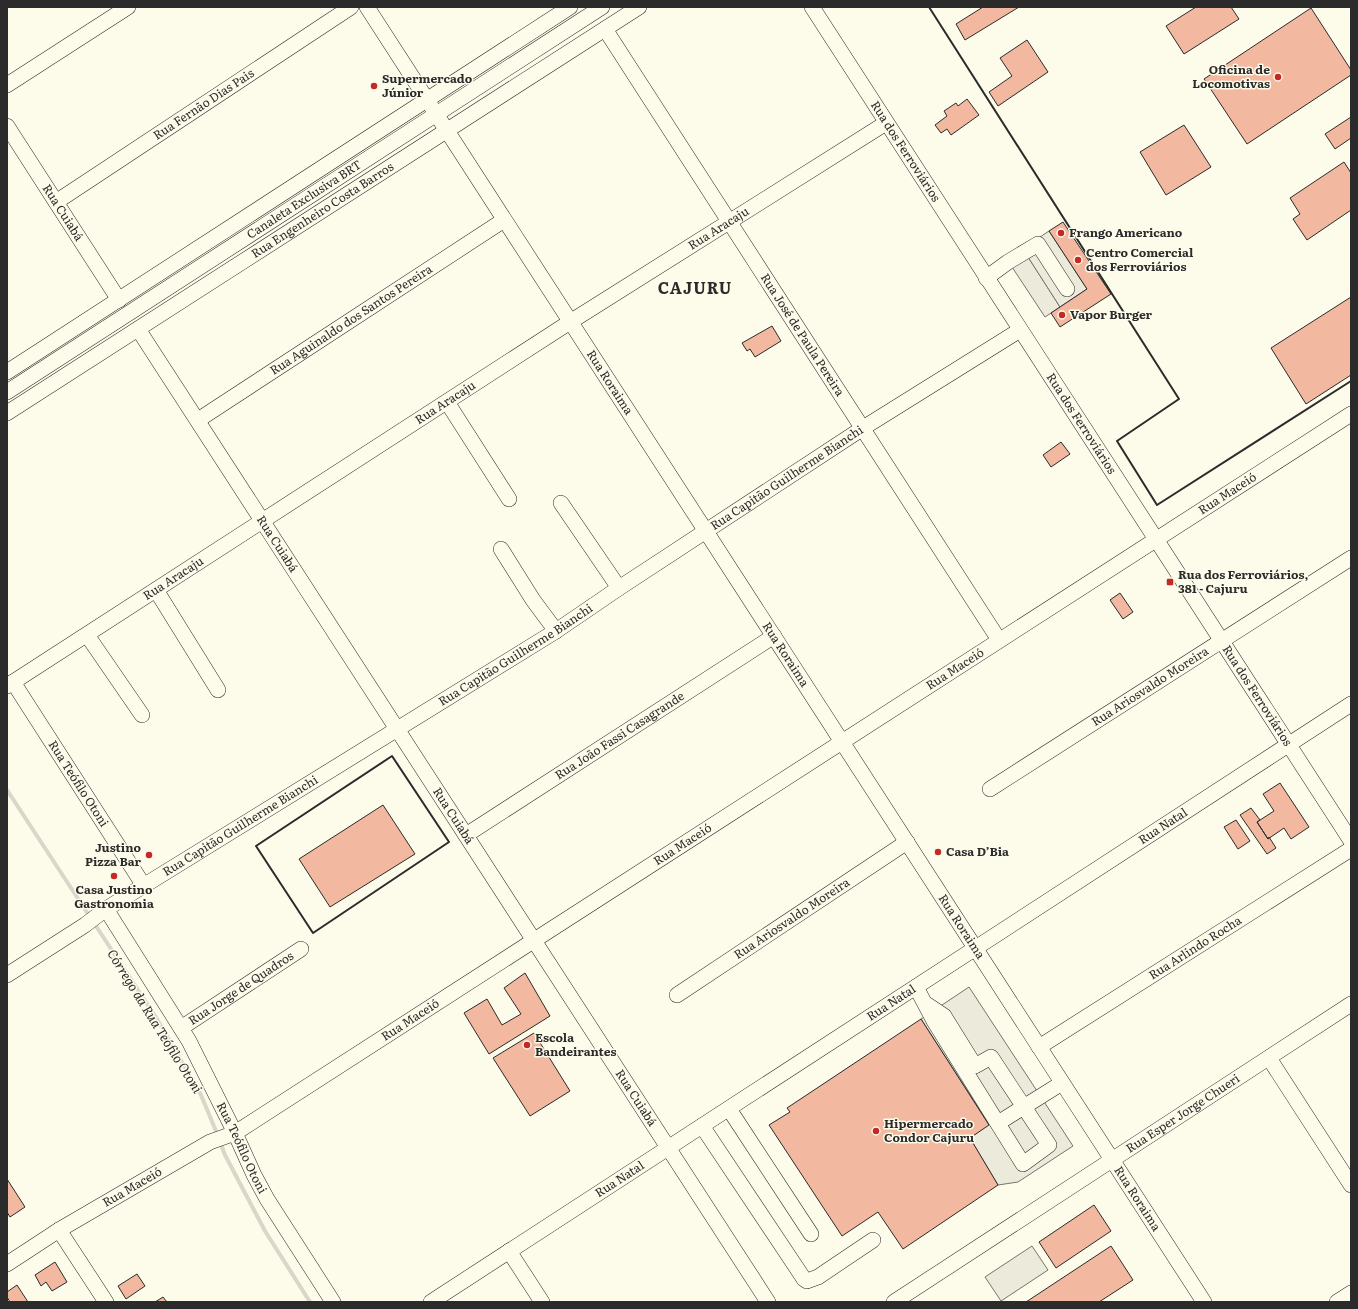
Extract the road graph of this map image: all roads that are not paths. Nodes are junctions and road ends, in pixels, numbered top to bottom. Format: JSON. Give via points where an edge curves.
{"nodes":[{"id":1,"x":128,"y":7,"type":"edge"},
{"id":2,"x":351,"y":7,"type":"edge"},
{"id":3,"x":570,"y":7,"type":"edge"},
{"id":4,"x":602,"y":7,"type":"edge"},
{"id":5,"x":639,"y":7,"type":"edge"},
{"id":6,"x":812,"y":7,"type":"edge"},
{"id":7,"x":373,"y":9,"type":"edge"},
{"id":8,"x":605,"y":29,"type":"junction"},
{"id":9,"x":7,"y":85,"type":"edge"},
{"id":10,"x":427,"y":101,"type":"junction"},
{"id":11,"x":436,"y":114,"type":"junction"},
{"id":12,"x":886,"y":123,"type":"junction"},
{"id":13,"x":7,"y":126,"type":"edge"},
{"id":14,"x":447,"y":131,"type":"junction"},
{"id":15,"x":56,"y":202,"type":"junction"},
{"id":16,"x":504,"y":220,"type":"junction"},
{"id":17,"x":729,"y":221,"type":"junction"},
{"id":18,"x":986,"y":278,"type":"junction"},
{"id":19,"x":1067,"y":289,"type":"dead end"},
{"id":20,"x":119,"y":300,"type":"junction"},
{"id":21,"x":570,"y":322,"type":"junction"},
{"id":22,"x":138,"y":329,"type":"junction"},
{"id":23,"x":1020,"y":330,"type":"junction"},
{"id":24,"x":7,"y":372,"type":"edge"},
{"id":25,"x":7,"y":392,"type":"edge"},
{"id":26,"x":447,"y":402,"type":"junction"},
{"id":27,"x":7,"y":413,"type":"edge"},
{"id":28,"x":1351,"y":414,"type":"edge"},
{"id":29,"x":198,"y":420,"type":"junction"},
{"id":30,"x":862,"y":428,"type":"junction"},
{"id":31,"x":509,"y":499,"type":"dead end"},
{"id":32,"x":562,"y":503,"type":"dead end"},
{"id":33,"x":262,"y":520,"type":"junction"},
{"id":34,"x":705,"y":531,"type":"junction"},
{"id":35,"x":1156,"y":540,"type":"junction"},
{"id":36,"x":501,"y":549,"type":"dead end"},
{"id":37,"x":1351,"y":558,"type":"edge"},
{"id":38,"x":619,"y":588,"type":"junction"},
{"id":39,"x":156,"y":590,"type":"junction"},
{"id":40,"x":556,"y":631,"type":"junction"},
{"id":41,"x":87,"y":635,"type":"junction"},
{"id":42,"x":774,"y":636,"type":"junction"},
{"id":43,"x":999,"y":640,"type":"junction"},
{"id":44,"x":1222,"y":642,"type":"junction"},
{"id":45,"x":10,"y":684,"type":"edge"},
{"id":46,"x":218,"y":690,"type":"dead end"},
{"id":47,"x":1351,"y":704,"type":"edge"},
{"id":48,"x":142,"y":715,"type":"dead end"},
{"id":49,"x":398,"y":730,"type":"junction"},
{"id":50,"x":842,"y":742,"type":"junction"},
{"id":51,"x":1288,"y":745,"type":"junction"},
{"id":52,"x":990,"y":789,"type":"dead end"},
{"id":53,"x":466,"y":835,"type":"junction"},
{"id":54,"x":1351,"y":841,"type":"edge"},
{"id":55,"x":907,"y":842,"type":"junction"},
{"id":56,"x":1351,"y":848,"type":"edge"},
{"id":57,"x":144,"y":886,"type":"junction"},
{"id":58,"x":102,"y":912,"type":"junction"},
{"id":59,"x":534,"y":940,"type":"junction"},
{"id":60,"x":975,"y":948,"type":"junction"},
{"id":61,"x":301,"y":949,"type":"dead end"},
{"id":62,"x":7,"y":975,"type":"edge"},
{"id":63,"x":916,"y":987,"type":"junction"},
{"id":64,"x":677,"y":995,"type":"dead end"},
{"id":65,"x":926,"y":1004,"type":"junction"},
{"id":66,"x":1351,"y":1004,"type":"edge"},
{"id":67,"x":181,"y":1028,"type":"junction"},
{"id":68,"x":1039,"y":1047,"type":"junction"},
{"id":69,"x":1269,"y":1058,"type":"junction"},
{"id":70,"x":1062,"y":1082,"type":"junction"},
{"id":71,"x":1023,"y":1107,"type":"junction"},
{"id":72,"x":729,"y":1108,"type":"junction"},
{"id":73,"x":998,"y":1124,"type":"junction"},
{"id":74,"x":702,"y":1126,"type":"junction"},
{"id":75,"x":235,"y":1133,"type":"junction"},
{"id":76,"x":668,"y":1148,"type":"junction"},
{"id":77,"x":1112,"y":1160,"type":"junction"},
{"id":78,"x":1351,"y":1185,"type":"edge"},
{"id":79,"x":59,"y":1230,"type":"junction"},
{"id":80,"x":811,"y":1234,"type":"dead end"},
{"id":81,"x":873,"y":1240,"type":"dead end"},
{"id":82,"x":509,"y":1252,"type":"junction"},
{"id":83,"x":7,"y":1264,"type":"edge"},
{"id":84,"x":1351,"y":1293,"type":"edge"},
{"id":85,"x":106,"y":1302,"type":"edge"},
{"id":86,"x":333,"y":1302,"type":"edge"},
{"id":87,"x":431,"y":1302,"type":"edge"},
{"id":88,"x":542,"y":1302,"type":"edge"},
{"id":89,"x":768,"y":1302,"type":"edge"},
{"id":90,"x":894,"y":1302,"type":"edge"},
{"id":91,"x":1204,"y":1302,"type":"edge"},
{"id":92,"x":1337,"y":1302,"type":"edge"}],
"edges":[{"from":1,"to":9,"type":"street"},
{"from":2,"to":15,"type":"street","name":"Rua Fernão Dias Pais"},
{"from":3,"to":10,"type":"street"},
{"from":4,"to":11,"type":"street","name":"Canaleta Exclusiva BRT"},
{"from":5,"to":8,"type":"street","name":"Rua Engenheiro Costa Barros"},
{"from":6,"to":12,"type":"street","name":"Rua dos Ferroviários"},
{"from":7,"to":10,"type":"street","name":"Rua Roraima"},
{"from":8,"to":14,"type":"street","name":"Rua Engenheiro Costa Barros"},
{"from":8,"to":17,"type":"street","name":"Rua José de Paula Pereira"},
{"from":10,"to":11,"type":"street","name":"Rua Roraima"},
{"from":10,"to":20,"type":"street"},
{"from":11,"to":14,"type":"street","name":"Rua Roraima"},
{"from":11,"to":25,"type":"street","name":"Canaleta Exclusiva BRT"},
{"from":12,"to":17,"type":"street","name":"Rua Aracaju"},
{"from":12,"to":18,"type":"street","name":"Rua dos Ferroviários"},
{"from":13,"to":15,"type":"street","name":"Rua Cuiabá"},
{"from":14,"to":16,"type":"street","name":"Rua Roraima"},
{"from":14,"to":22,"type":"street","name":"Rua Engenheiro Costa Barros"},
{"from":15,"to":20,"type":"street","name":"Rua Cuiabá"},
{"from":16,"to":21,"type":"street","name":"Rua Roraima"},
{"from":16,"to":29,"type":"street","name":"Rua Aguinaldo dos Santos Pereira"},
{"from":17,"to":21,"type":"street","name":"Rua Aracaju"},
{"from":17,"to":30,"type":"street","name":"Rua José de Paula Pereira"},
{"from":18,"to":19,"type":"street","via":[[1038,244]]},
{"from":18,"to":23,"type":"street","name":"Rua dos Ferroviários"},
{"from":20,"to":24,"type":"street"},
{"from":21,"to":26,"type":"street","name":"Rua Aracaju"},
{"from":21,"to":34,"type":"street","name":"Rua Roraima"},
{"from":22,"to":27,"type":"street","name":"Rua Engenheiro Costa Barros"},
{"from":22,"to":29,"type":"street","name":"Rua Cuiabá"},
{"from":23,"to":30,"type":"street","name":"Rua Capitão Guilherme Bianchi"},
{"from":23,"to":35,"type":"street","name":"Rua dos Ferroviários"},
{"from":26,"to":31,"type":"street"},
{"from":26,"to":33,"type":"street","name":"Rua Aracaju"},
{"from":28,"to":35,"type":"street","name":"Rua Maceió"},
{"from":29,"to":33,"type":"street","name":"Rua Cuiabá"},
{"from":30,"to":34,"type":"street","name":"Rua Capitão Guilherme Bianchi"},
{"from":30,"to":43,"type":"street","name":"Rua José de Paula Pereira"},
{"from":32,"to":38,"type":"street"},
{"from":33,"to":39,"type":"street","name":"Rua Aracaju"},
{"from":33,"to":49,"type":"street","name":"Rua Cuiabá"},
{"from":34,"to":38,"type":"street","name":"Rua Capitão Guilherme Bianchi"},
{"from":34,"to":42,"type":"street","name":"Rua Roraima"},
{"from":35,"to":43,"type":"street","name":"Rua Maceió"},
{"from":35,"to":44,"type":"street","name":"Rua dos Ferroviários"},
{"from":36,"to":40,"type":"street"},
{"from":37,"to":44,"type":"street","name":"Rua Ariosvaldo Moreira"},
{"from":38,"to":40,"type":"street","name":"Rua Capitão Guilherme Bianchi"},
{"from":39,"to":41,"type":"street","name":"Rua Aracaju"},
{"from":39,"to":46,"type":"street"},
{"from":40,"to":49,"type":"street","name":"Rua Capitão Guilherme Bianchi"},
{"from":41,"to":45,"type":"street","name":"Rua Aracaju"},
{"from":41,"to":48,"type":"street"},
{"from":42,"to":50,"type":"street","name":"Rua Roraima"},
{"from":42,"to":53,"type":"street","name":"Rua João Fassi Casagrande"},
{"from":43,"to":50,"type":"street","name":"Rua Maceió"},
{"from":44,"to":51,"type":"street","name":"Rua dos Ferroviários"},
{"from":44,"to":52,"type":"street","name":"Rua Ariosvaldo Moreira"},
{"from":45,"to":57,"type":"street","name":"Rua Teófilo Otoni"},
{"from":47,"to":51,"type":"street","name":"Rua Natal"},
{"from":49,"to":53,"type":"street","name":"Rua Cuiabá"},
{"from":49,"to":57,"type":"street","name":"Rua Capitão Guilherme Bianchi"},
{"from":50,"to":55,"type":"street","name":"Rua Roraima"},
{"from":50,"to":59,"type":"street","name":"Rua Maceió"},
{"from":51,"to":54,"type":"street","name":"Rua dos Ferroviários"},
{"from":51,"to":60,"type":"street","name":"Rua Natal"},
{"from":53,"to":59,"type":"street","name":"Rua Cuiabá"},
{"from":55,"to":60,"type":"street","name":"Rua Roraima"},
{"from":55,"to":64,"type":"street","name":"Rua Ariosvaldo Moreira"},
{"from":56,"to":68,"type":"street","name":"Rua Arlindo Rocha"},
{"from":57,"to":58,"type":"street","name":"Rua Capitão Guilherme Bianchi"},
{"from":58,"to":62,"type":"street","name":"Rua Capitão Guilherme Bianchi"},
{"from":58,"to":67,"type":"street","name":"Rua Teófilo Otoni"},
{"from":59,"to":75,"type":"street","name":"Rua Maceió"},
{"from":59,"to":76,"type":"street","name":"Rua Cuiabá"},
{"from":60,"to":63,"type":"street","name":"Rua Natal"},
{"from":60,"to":68,"type":"street","name":"Rua Roraima"},
{"from":61,"to":67,"type":"street","name":"Rua Jorge de Quadros"},
{"from":63,"to":65,"type":"street"},
{"from":63,"to":72,"type":"street","name":"Rua Natal"},
{"from":65,"to":71,"type":"street","via":[[944,1016],[975,1066],[991,1057]]},
{"from":65,"to":73,"type":"street"},
{"from":66,"to":69,"type":"street","name":"Rua Esper Jorge Chueri"},
{"from":67,"to":75,"type":"street","name":"Rua Teófilo Otoni"},
{"from":68,"to":70,"type":"street","name":"Rua Roraima"},
{"from":69,"to":77,"type":"street","name":"Rua Esper Jorge Chueri"},
{"from":69,"to":78,"type":"street"},
{"from":70,"to":71,"type":"street"},
{"from":70,"to":77,"type":"street","name":"Rua Roraima"},
{"from":71,"to":73,"type":"street"},
{"from":71,"to":73,"type":"street","via":[[1049,1145],[1023,1164]]},
{"from":72,"to":74,"type":"street","name":"Rua Natal"},
{"from":72,"to":80,"type":"street"},
{"from":74,"to":76,"type":"street","name":"Rua Natal"},
{"from":74,"to":81,"type":"street","via":[[804,1280],[818,1277]]},
{"from":75,"to":79,"type":"street","name":"Rua Maceió","via":[[210,1142]]},
{"from":75,"to":86,"type":"street","name":"Rua Teófilo Otoni","via":[[267,1199]]},
{"from":76,"to":82,"type":"street","name":"Rua Natal"},
{"from":76,"to":89,"type":"street","name":"Rua Cuiabá"},
{"from":77,"to":90,"type":"street","name":"Rua Esper Jorge Chueri"},
{"from":77,"to":91,"type":"street","name":"Rua Roraima"},
{"from":79,"to":83,"type":"street","name":"Rua Maceió"},
{"from":79,"to":85,"type":"street"},
{"from":82,"to":87,"type":"street","name":"Rua Natal"},
{"from":82,"to":88,"type":"street"},
{"from":84,"to":92,"type":"street"}]}
